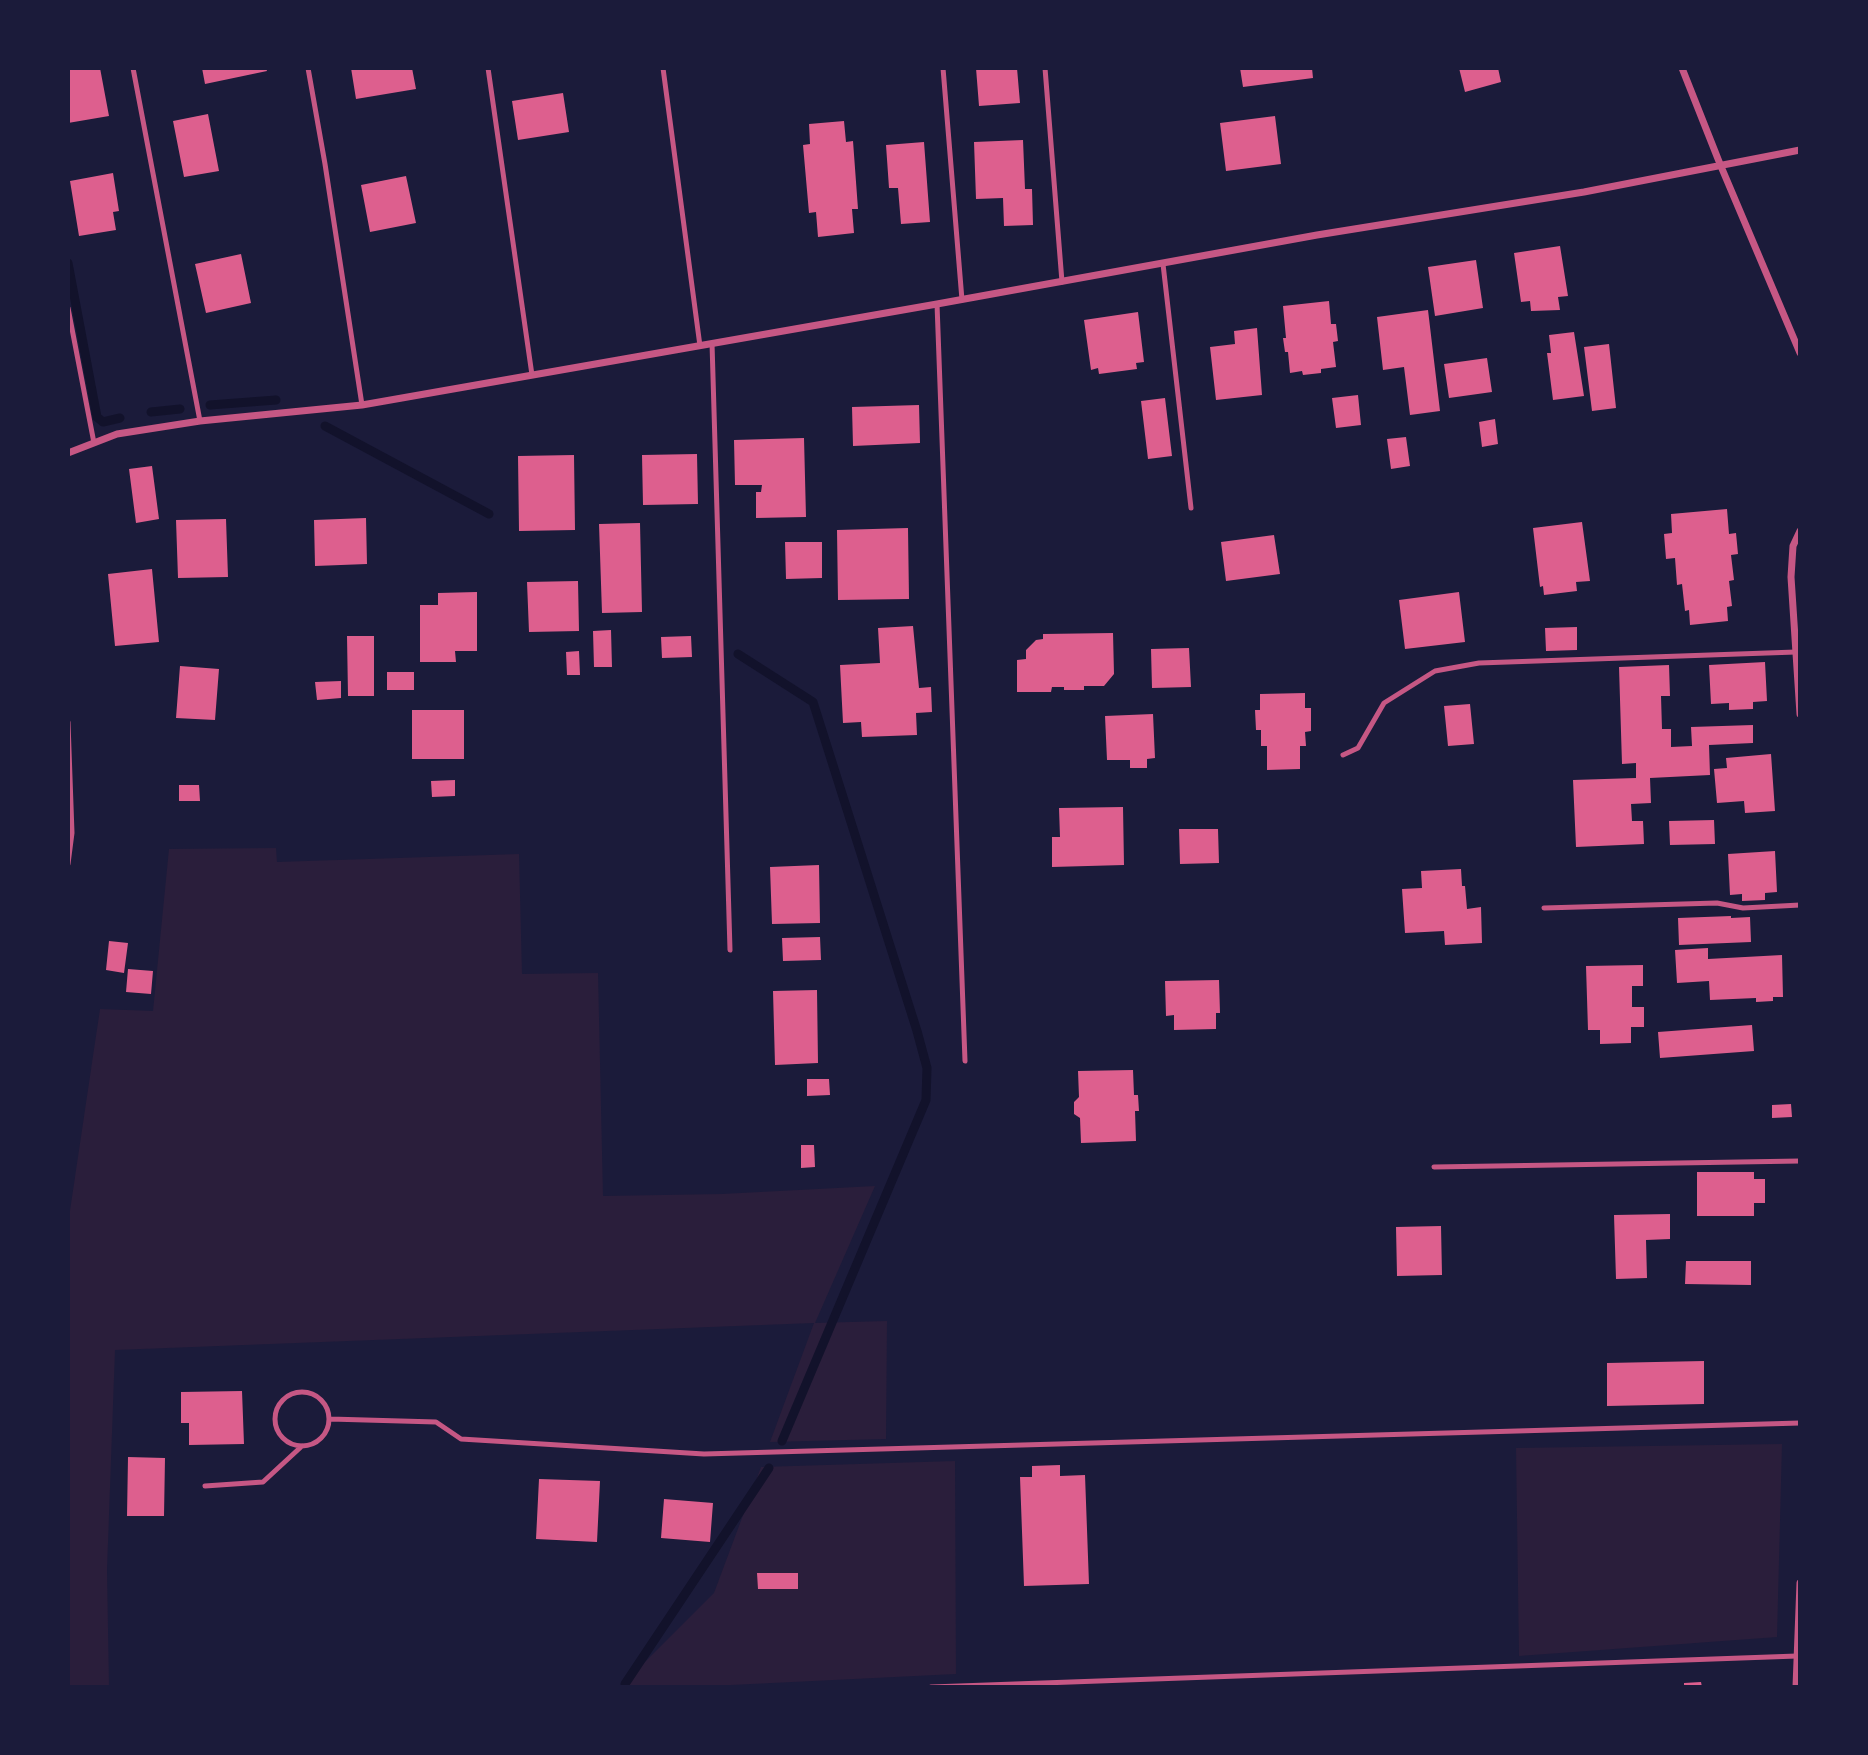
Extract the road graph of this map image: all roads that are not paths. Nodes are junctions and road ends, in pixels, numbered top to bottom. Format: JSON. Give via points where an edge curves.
{"nodes":[{"id":1,"x":133,"y":68,"type":"edge"},
{"id":2,"x":309,"y":68,"type":"edge"},
{"id":3,"x":488,"y":68,"type":"edge"},
{"id":4,"x":663,"y":68,"type":"edge"},
{"id":5,"x":943,"y":68,"type":"edge"},
{"id":6,"x":1045,"y":68,"type":"edge"},
{"id":7,"x":1682,"y":68,"type":"edge"},
{"id":8,"x":1800,"y":150,"type":"edge"},
{"id":9,"x":1720,"y":164,"type":"junction"},
{"id":10,"x":1163,"y":264,"type":"junction"},
{"id":11,"x":1062,"y":282,"type":"junction"},
{"id":12,"x":962,"y":300,"type":"junction"},
{"id":13,"x":937,"y":304,"type":"junction"},
{"id":14,"x":68,"y":308,"type":"edge"},
{"id":15,"x":712,"y":343,"type":"junction"},
{"id":16,"x":700,"y":345,"type":"junction"},
{"id":17,"x":1800,"y":353,"type":"edge"},
{"id":18,"x":531,"y":375,"type":"junction"},
{"id":19,"x":362,"y":405,"type":"junction"},
{"id":20,"x":200,"y":421,"type":"junction"},
{"id":21,"x":94,"y":443,"type":"junction"},
{"id":22,"x":68,"y":453,"type":"edge"},
{"id":23,"x":1191,"y":508,"type":"dead end"},
{"id":24,"x":1800,"y":531,"type":"edge"},
{"id":25,"x":1796,"y":652,"type":"junction"},
{"id":26,"x":1800,"y":714,"type":"edge"},
{"id":27,"x":68,"y":722,"type":"edge"},
{"id":28,"x":1343,"y":754,"type":"dead end"},
{"id":29,"x":68,"y":864,"type":"edge"},
{"id":30,"x":1800,"y":905,"type":"edge"},
{"id":31,"x":1544,"y":908,"type":"dead end"},
{"id":32,"x":730,"y":950,"type":"dead end"},
{"id":33,"x":965,"y":1061,"type":"dead end"},
{"id":34,"x":1800,"y":1161,"type":"edge"},
{"id":35,"x":1434,"y":1167,"type":"dead end"},
{"id":36,"x":330,"y":1419,"type":"junction"},
{"id":37,"x":1800,"y":1423,"type":"edge"},
{"id":38,"x":302,"y":1446,"type":"junction"},
{"id":39,"x":205,"y":1486,"type":"dead end"},
{"id":40,"x":1800,"y":1583,"type":"edge"},
{"id":41,"x":1797,"y":1656,"type":"junction"},
{"id":42,"x":931,"y":1687,"type":"edge"},
{"id":43,"x":1796,"y":1687,"type":"edge"}],
"edges":[{"from":1,"to":20,"type":"lane"},
{"from":2,"to":19,"type":"lane"},
{"from":3,"to":18,"type":"lane"},
{"from":4,"to":16,"type":"lane"},
{"from":5,"to":12,"type":"lane"},
{"from":6,"to":11,"type":"lane"},
{"from":7,"to":9,"type":"street"},
{"from":8,"to":9,"type":"street"},
{"from":9,"to":10,"type":"street","via":[[1584,192]]},
{"from":9,"to":17,"type":"street"},
{"from":10,"to":11,"type":"street"},
{"from":10,"to":23,"type":"lane"},
{"from":11,"to":12,"type":"street"},
{"from":12,"to":13,"type":"street"},
{"from":13,"to":15,"type":"street"},
{"from":13,"to":33,"type":"lane"},
{"from":14,"to":21,"type":"lane"},
{"from":15,"to":16,"type":"street"},
{"from":15,"to":32,"type":"lane"},
{"from":16,"to":18,"type":"street"},
{"from":18,"to":19,"type":"street"},
{"from":19,"to":20,"type":"street"},
{"from":20,"to":21,"type":"street"},
{"from":21,"to":22,"type":"street"},
{"from":24,"to":25,"type":"street","via":[[1791,560]]},
{"from":25,"to":26,"type":"street"},
{"from":25,"to":28,"type":"lane","via":[[1479,663],[1435,671],[1384,704],[1358,748]]},
{"from":27,"to":29,"type":"lane","via":[[72,833]]},
{"from":30,"to":31,"type":"lane"},
{"from":34,"to":35,"type":"lane"},
{"from":36,"to":37,"type":"lane","via":[[436,1422],[461,1439],[704,1454]]},
{"from":36,"to":38,"type":"lane","via":[[321,1438]]},
{"from":36,"to":38,"type":"lane","via":[[322,1399],[313,1393],[292,1393],[283,1399],[274,1418],[277,1429],[282,1438]]},
{"from":38,"to":39,"type":"lane","via":[[262,1482]]},
{"from":40,"to":41,"type":"street"},
{"from":41,"to":42,"type":"lane"},
{"from":41,"to":43,"type":"street"}]}
